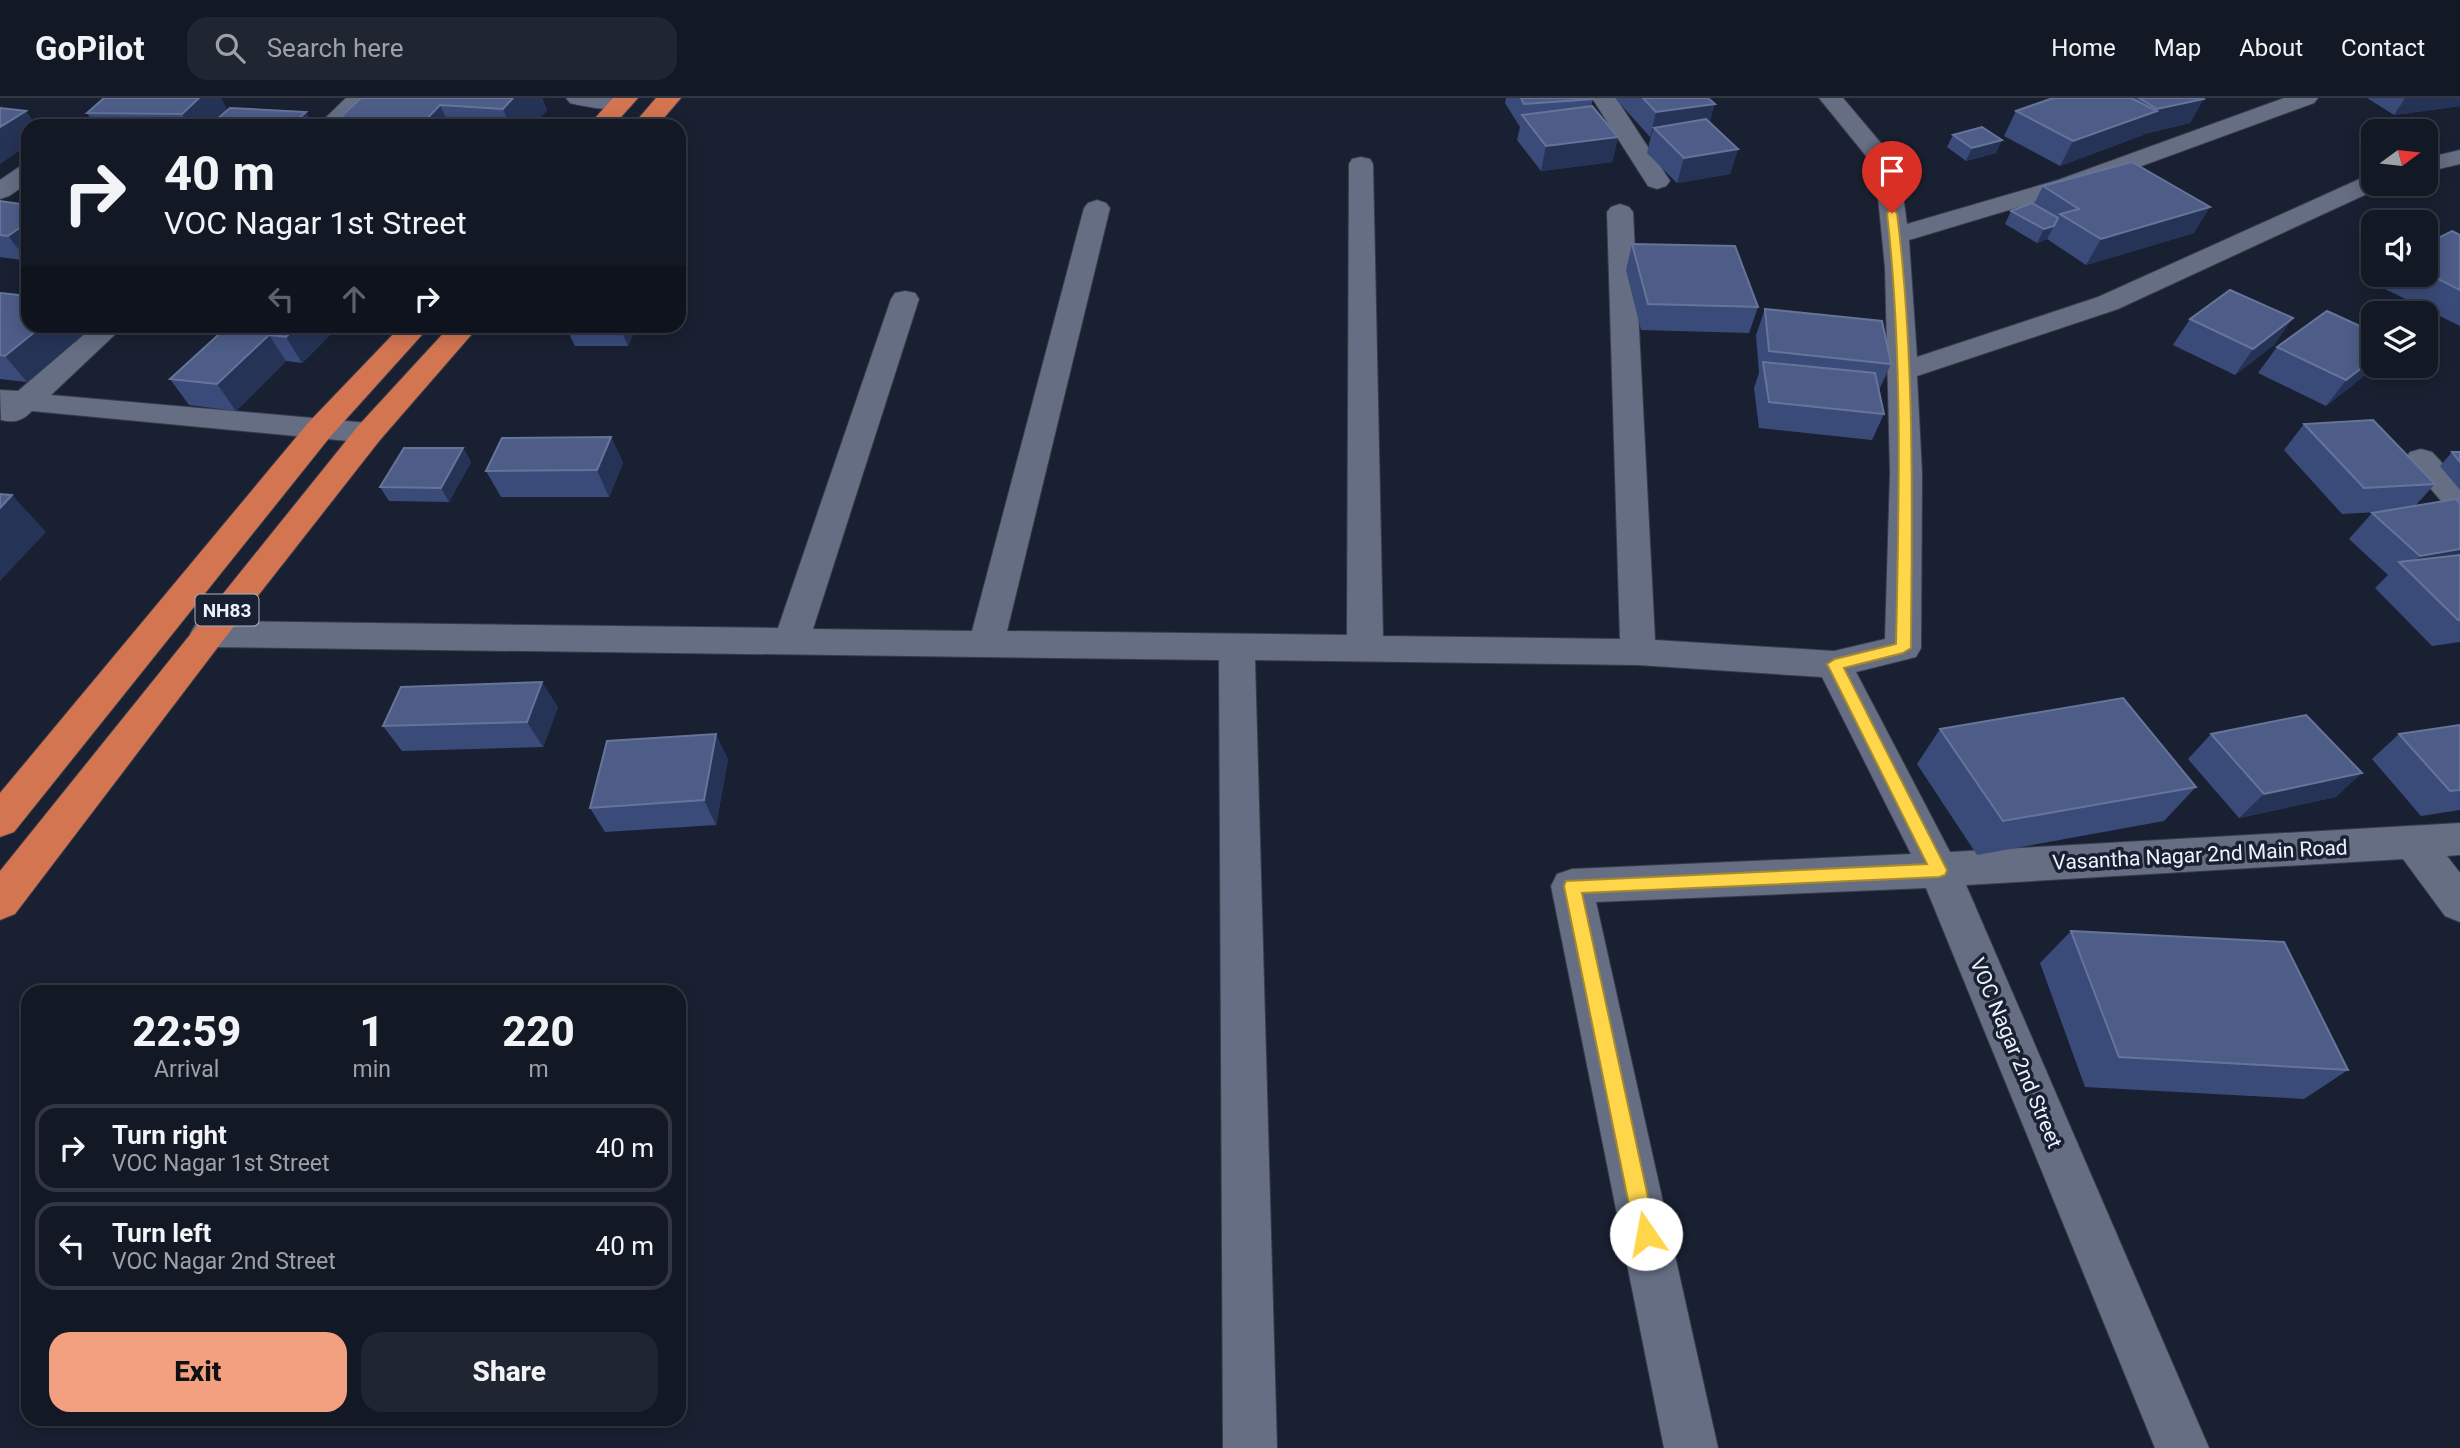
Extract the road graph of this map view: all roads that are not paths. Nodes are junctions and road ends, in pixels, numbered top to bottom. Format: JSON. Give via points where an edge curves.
{"nodes":[{"id":1,"x":360,"y":98,"type":"edge"},
{"id":2,"x":578,"y":98,"type":"edge"},
{"id":3,"x":669,"y":98,"type":"edge"},
{"id":4,"x":1604,"y":98,"type":"edge"},
{"id":5,"x":1831,"y":98,"type":"edge"},
{"id":6,"x":2305,"y":98,"type":"edge"},
{"id":7,"x":623,"y":101,"type":"edge"},
{"id":8,"x":337,"y":119,"type":"edge"},
{"id":9,"x":606,"y":119,"type":"edge"},
{"id":10,"x":650,"y":119,"type":"edge"},
{"id":11,"x":2460,"y":157,"type":"edge"},
{"id":12,"x":2438,"y":162,"type":"edge"},
{"id":13,"x":1361,"y":164,"type":"dead end"},
{"id":14,"x":21,"y":177,"type":"edge"},
{"id":15,"x":1657,"y":181,"type":"dead end"},
{"id":16,"x":2361,"y":187,"type":"edge"},
{"id":17,"x":0,"y":191,"type":"edge"},
{"id":18,"x":1097,"y":208,"type":"dead end"},
{"id":19,"x":1620,"y":212,"type":"dead end"},
{"id":20,"x":1895,"y":236,"type":"junction"},
{"id":21,"x":905,"y":299,"type":"dead end"},
{"id":22,"x":101,"y":333,"type":"edge"},
{"id":23,"x":409,"y":333,"type":"edge"},
{"id":24,"x":459,"y":333,"type":"edge"},
{"id":25,"x":1902,"y":371,"type":"junction"},
{"id":26,"x":12,"y":401,"type":"edge"},
{"id":27,"x":0,"y":424,"type":"edge"},
{"id":28,"x":319,"y":430,"type":"junction"},
{"id":29,"x":369,"y":433,"type":"junction"},
{"id":30,"x":2421,"y":459,"type":"dead end"},
{"id":31,"x":2460,"y":502,"type":"edge"},
{"id":32,"x":208,"y":634,"type":"junction"},
{"id":33,"x":791,"y":641,"type":"junction"},
{"id":34,"x":986,"y":644,"type":"junction"},
{"id":35,"x":1237,"y":647,"type":"junction"},
{"id":36,"x":1365,"y":649,"type":"junction"},
{"id":37,"x":1638,"y":652,"type":"junction"},
{"id":38,"x":1835,"y":664,"type":"junction"},
{"id":39,"x":0,"y":821,"type":"edge"},
{"id":40,"x":2460,"y":839,"type":"edge"},
{"id":41,"x":2413,"y":842,"type":"junction"},
{"id":42,"x":1939,"y":870,"type":"junction"},
{"id":43,"x":0,"y":902,"type":"edge"},
{"id":44,"x":2460,"y":904,"type":"edge"},
{"id":45,"x":1250,"y":1448,"type":"edge"},
{"id":46,"x":1691,"y":1448,"type":"edge"},
{"id":47,"x":2182,"y":1448,"type":"edge"}],
"edges":[{"from":1,"to":8,"type":"street"},
{"from":2,"to":7,"type":"street"},
{"from":3,"to":10,"type":"highway"},
{"from":4,"to":15,"type":"street"},
{"from":5,"to":20,"type":"street","via":[[1887,166]]},
{"from":6,"to":20,"type":"street","via":[[2067,185]]},
{"from":7,"to":9,"type":"highway"},
{"from":11,"to":12,"type":"street"},
{"from":13,"to":36,"type":"street"},
{"from":14,"to":17,"type":"street"},
{"from":16,"to":25,"type":"street","via":[[2108,303]]},
{"from":18,"to":34,"type":"street"},
{"from":19,"to":37,"type":"street"},
{"from":20,"to":25,"type":"street"},
{"from":21,"to":33,"type":"street"},
{"from":22,"to":26,"type":"street"},
{"from":23,"to":28,"type":"highway","number":"NH83"},
{"from":24,"to":29,"type":"highway","number":"NH83"},
{"from":25,"to":38,"type":"street","via":[[1906,473],[1903,648]]},
{"from":26,"to":27,"type":"street"},
{"from":26,"to":28,"type":"street"},
{"from":28,"to":29,"type":"street"},
{"from":28,"to":39,"type":"highway","number":"NH83"},
{"from":29,"to":32,"type":"highway","number":"NH83"},
{"from":30,"to":31,"type":"street"},
{"from":32,"to":33,"type":"street"},
{"from":32,"to":43,"type":"highway","number":"NH83"},
{"from":33,"to":34,"type":"street"},
{"from":34,"to":35,"type":"street"},
{"from":35,"to":36,"type":"street"},
{"from":35,"to":45,"type":"street"},
{"from":36,"to":37,"type":"street"},
{"from":37,"to":38,"type":"street"},
{"from":38,"to":42,"type":"street","name":"VOC Nagar 2nd Street"},
{"from":40,"to":41,"type":"street","name":"Vasantha Nagar 2nd Main Road"},
{"from":41,"to":42,"type":"street","name":"Vasantha Nagar 2nd Main Road"},
{"from":41,"to":44,"type":"street"},
{"from":42,"to":46,"type":"street","name":"Vasantha Nagar 2nd Main Road","via":[[1572,886]]},
{"from":42,"to":47,"type":"street","name":"VOC Nagar 2nd Street"}]}
